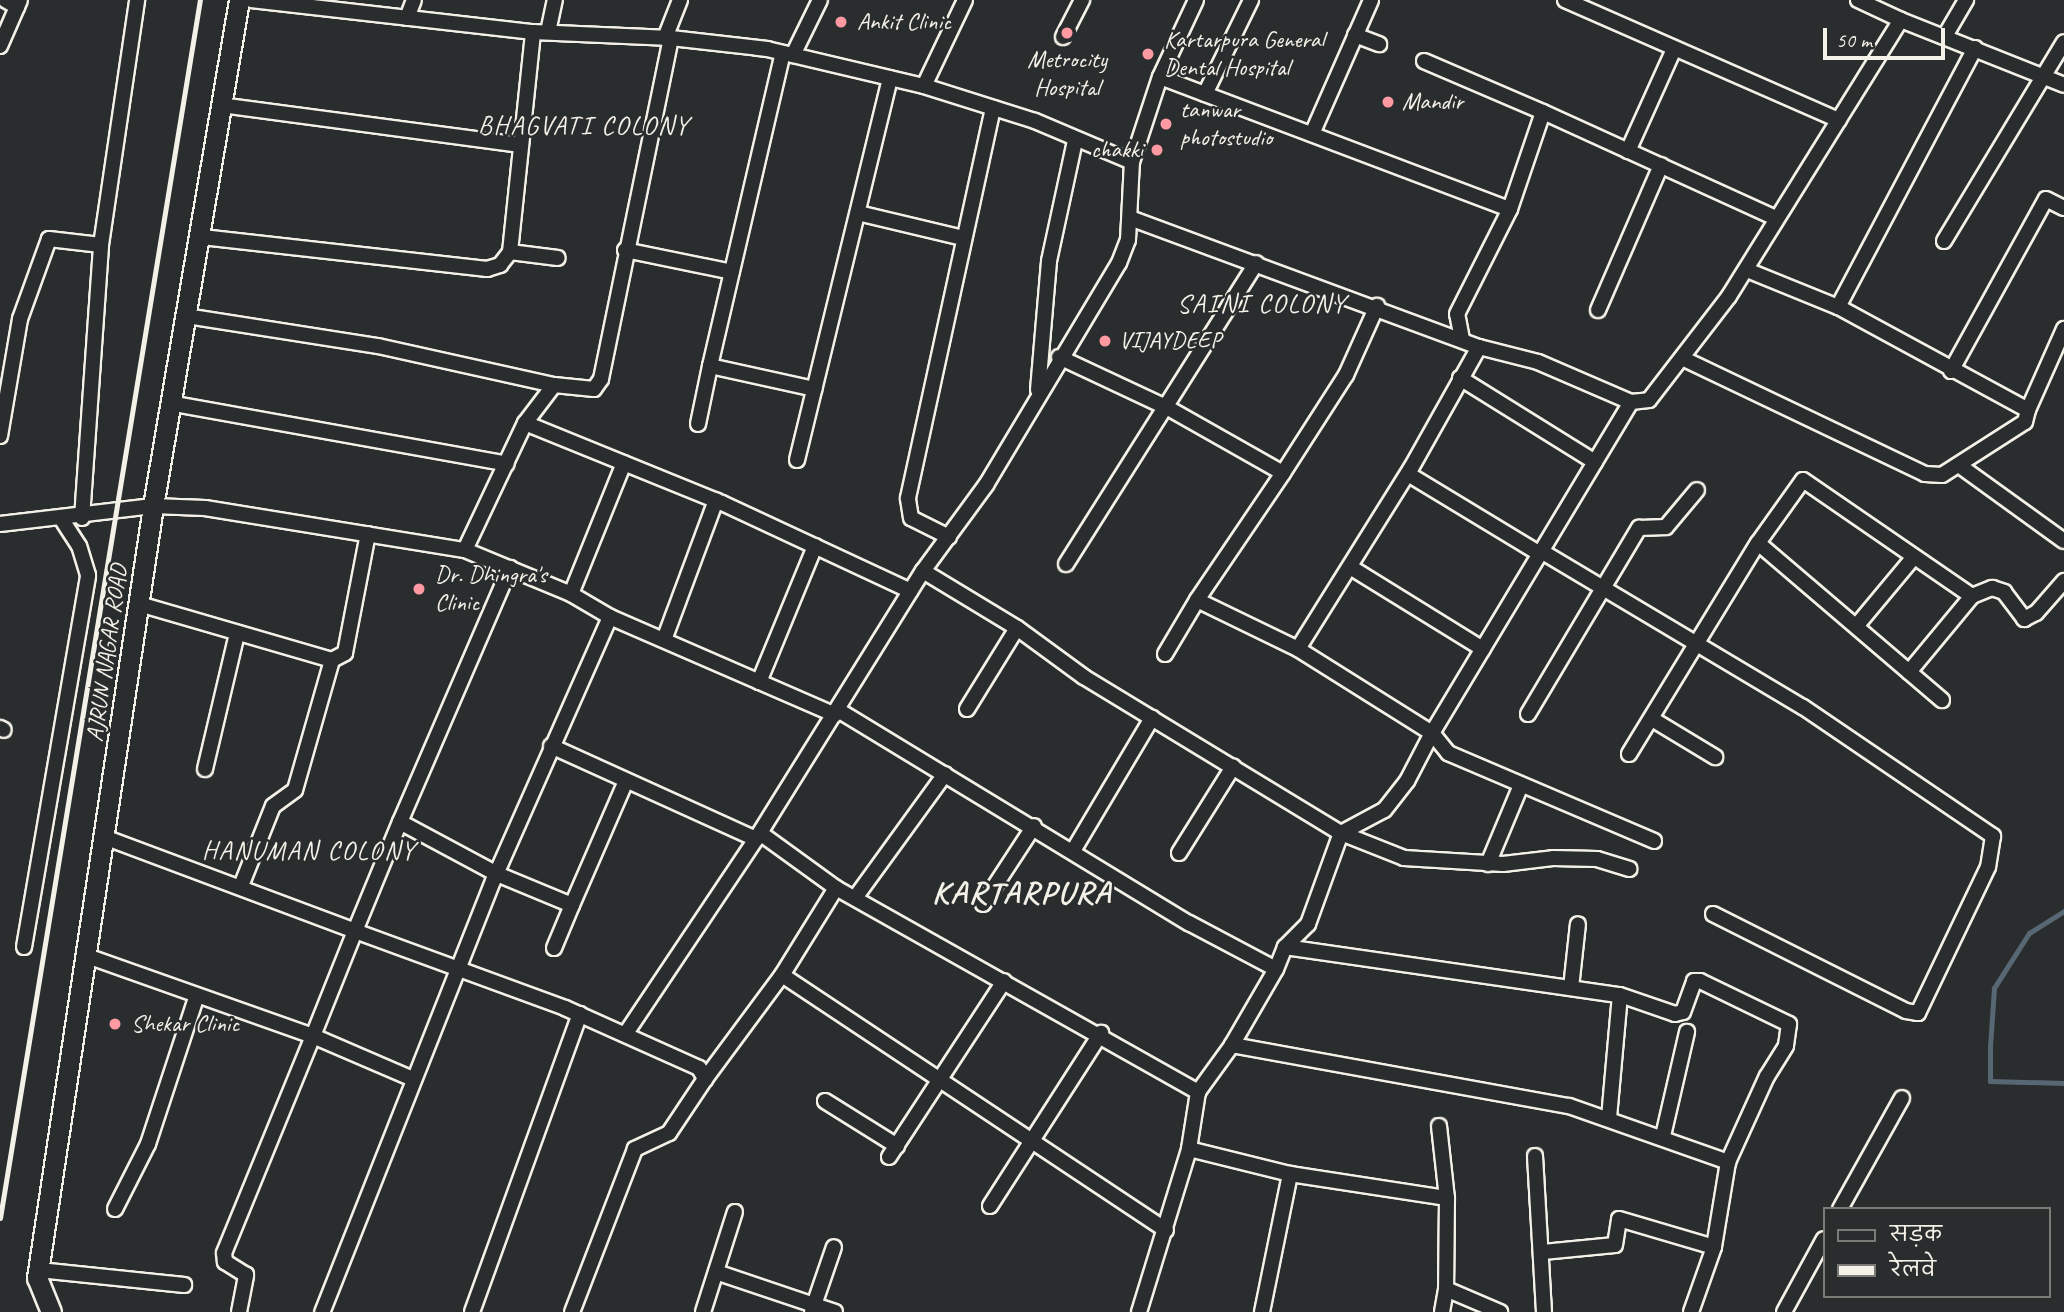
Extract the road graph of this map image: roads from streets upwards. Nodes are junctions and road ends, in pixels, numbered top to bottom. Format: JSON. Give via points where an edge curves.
{"nodes":[{"id":1,"x":137,"y":0,"type":"edge"},
{"id":2,"x":239,"y":0,"type":"edge"},
{"id":3,"x":251,"y":0,"type":"edge"},
{"id":4,"x":414,"y":0,"type":"edge"},
{"id":5,"x":555,"y":0,"type":"edge"},
{"id":6,"x":680,"y":0,"type":"edge"},
{"id":7,"x":820,"y":0,"type":"edge"},
{"id":8,"x":965,"y":0,"type":"edge"},
{"id":9,"x":1082,"y":0,"type":"edge"},
{"id":10,"x":1196,"y":0,"type":"edge"},
{"id":11,"x":1251,"y":0,"type":"edge"},
{"id":12,"x":1371,"y":0,"type":"edge"},
{"id":13,"x":1564,"y":0,"type":"edge"},
{"id":14,"x":1858,"y":0,"type":"edge"},
{"id":15,"x":1966,"y":0,"type":"edge"},
{"id":16,"x":14,"y":2,"type":"edge"},
{"id":17,"x":407,"y":18,"type":"junction"},
{"id":18,"x":1901,"y":20,"type":"junction"},
{"id":19,"x":540,"y":32,"type":"junction"},
{"id":20,"x":1356,"y":35,"type":"junction"},
{"id":21,"x":1945,"y":36,"type":"junction"},
{"id":22,"x":1063,"y":37,"type":"dead end"},
{"id":23,"x":668,"y":38,"type":"junction"},
{"id":24,"x":2064,"y":42,"type":"edge"},
{"id":25,"x":1379,"y":44,"type":"dead end"},
{"id":26,"x":0,"y":46,"type":"edge"},
{"id":27,"x":1674,"y":48,"type":"junction"},
{"id":28,"x":1975,"y":48,"type":"junction"},
{"id":29,"x":788,"y":54,"type":"junction"},
{"id":30,"x":1424,"y":61,"type":"dead end"},
{"id":31,"x":2044,"y":76,"type":"junction"},
{"id":32,"x":1160,"y":77,"type":"junction"},
{"id":33,"x":890,"y":78,"type":"junction"},
{"id":34,"x":2064,"y":85,"type":"edge"},
{"id":35,"x":924,"y":86,"type":"junction"},
{"id":36,"x":1205,"y":94,"type":"junction"},
{"id":37,"x":221,"y":105,"type":"junction"},
{"id":38,"x":993,"y":108,"type":"junction"},
{"id":39,"x":1543,"y":112,"type":"junction"},
{"id":40,"x":1839,"y":120,"type":"junction"},
{"id":41,"x":1312,"y":134,"type":"junction"},
{"id":42,"x":1075,"y":141,"type":"junction"},
{"id":43,"x":519,"y":145,"type":"junction"},
{"id":44,"x":1628,"y":150,"type":"junction"},
{"id":45,"x":1132,"y":162,"type":"junction"},
{"id":46,"x":1661,"y":166,"type":"junction"},
{"id":47,"x":2064,"y":208,"type":"edge"},
{"id":48,"x":1510,"y":209,"type":"junction"},
{"id":49,"x":858,"y":213,"type":"junction"},
{"id":50,"x":1130,"y":218,"type":"junction"},
{"id":51,"x":1776,"y":218,"type":"junction"},
{"id":52,"x":202,"y":237,"type":"junction"},
{"id":53,"x":964,"y":238,"type":"junction"},
{"id":54,"x":1944,"y":242,"type":"dead end"},
{"id":55,"x":102,"y":245,"type":"junction"},
{"id":56,"x":625,"y":250,"type":"junction"},
{"id":57,"x":510,"y":252,"type":"junction"},
{"id":58,"x":558,"y":258,"type":"dead end"},
{"id":59,"x":1255,"y":263,"type":"junction"},
{"id":60,"x":1747,"y":270,"type":"junction"},
{"id":61,"x":732,"y":272,"type":"junction"},
{"id":62,"x":1377,"y":306,"type":"junction"},
{"id":63,"x":1838,"y":307,"type":"junction"},
{"id":64,"x":1598,"y":310,"type":"dead end"},
{"id":65,"x":186,"y":316,"type":"junction"},
{"id":66,"x":2064,"y":329,"type":"edge"},
{"id":67,"x":1462,"y":339,"type":"junction"},
{"id":68,"x":1479,"y":347,"type":"junction"},
{"id":69,"x":1059,"y":357,"type":"junction"},
{"id":70,"x":1684,"y":359,"type":"junction"},
{"id":71,"x":710,"y":366,"type":"junction"},
{"id":72,"x":1951,"y":371,"type":"junction"},
{"id":73,"x":1460,"y":378,"type":"junction"},
{"id":74,"x":554,"y":385,"type":"junction"},
{"id":75,"x":816,"y":389,"type":"junction"},
{"id":76,"x":1038,"y":395,"type":"junction"},
{"id":77,"x":1631,"y":402,"type":"junction"},
{"id":78,"x":169,"y":403,"type":"junction"},
{"id":79,"x":1168,"y":408,"type":"junction"},
{"id":80,"x":2028,"y":410,"type":"junction"},
{"id":81,"x":525,"y":422,"type":"junction"},
{"id":82,"x":698,"y":424,"type":"dead end"},
{"id":83,"x":0,"y":436,"type":"edge"},
{"id":84,"x":797,"y":460,"type":"dead end"},
{"id":85,"x":1595,"y":462,"type":"junction"},
{"id":86,"x":624,"y":463,"type":"junction"},
{"id":87,"x":507,"y":464,"type":"junction"},
{"id":88,"x":1960,"y":466,"type":"junction"},
{"id":89,"x":1283,"y":473,"type":"junction"},
{"id":90,"x":1408,"y":474,"type":"junction"},
{"id":91,"x":1697,"y":490,"type":"dead end"},
{"id":92,"x":716,"y":500,"type":"junction"},
{"id":93,"x":153,"y":506,"type":"junction"},
{"id":94,"x":82,"y":517,"type":"junction"},
{"id":95,"x":62,"y":520,"type":"junction"},
{"id":96,"x":0,"y":524,"type":"edge"},
{"id":97,"x":368,"y":534,"type":"junction"},
{"id":98,"x":950,"y":537,"type":"junction"},
{"id":99,"x":2064,"y":541,"type":"edge"},
{"id":100,"x":1758,"y":543,"type":"junction"},
{"id":101,"x":815,"y":546,"type":"junction"},
{"id":102,"x":464,"y":550,"type":"junction"},
{"id":103,"x":1541,"y":552,"type":"junction"},
{"id":104,"x":1913,"y":558,"type":"junction"},
{"id":105,"x":1066,"y":564,"type":"dead end"},
{"id":106,"x":1350,"y":567,"type":"junction"},
{"id":107,"x":510,"y":568,"type":"junction"},
{"id":108,"x":923,"y":571,"type":"junction"},
{"id":109,"x":2064,"y":581,"type":"edge"},
{"id":110,"x":1603,"y":587,"type":"junction"},
{"id":111,"x":911,"y":591,"type":"junction"},
{"id":112,"x":572,"y":594,"type":"junction"},
{"id":113,"x":1972,"y":596,"type":"junction"},
{"id":114,"x":1197,"y":600,"type":"junction"},
{"id":115,"x":139,"y":604,"type":"junction"},
{"id":116,"x":610,"y":617,"type":"junction"},
{"id":117,"x":1858,"y":624,"type":"junction"},
{"id":118,"x":1017,"y":628,"type":"junction"},
{"id":119,"x":237,"y":634,"type":"junction"},
{"id":120,"x":664,"y":640,"type":"junction"},
{"id":121,"x":1700,"y":645,"type":"junction"},
{"id":122,"x":1298,"y":649,"type":"junction"},
{"id":123,"x":1483,"y":649,"type":"junction"},
{"id":124,"x":1165,"y":653,"type":"dead end"},
{"id":125,"x":332,"y":660,"type":"junction"},
{"id":126,"x":1909,"y":672,"type":"junction"},
{"id":127,"x":759,"y":682,"type":"junction"},
{"id":128,"x":1942,"y":700,"type":"dead end"},
{"id":129,"x":967,"y":709,"type":"dead end"},
{"id":130,"x":836,"y":713,"type":"junction"},
{"id":131,"x":1528,"y":714,"type":"dead end"},
{"id":132,"x":1152,"y":718,"type":"junction"},
{"id":133,"x":1652,"y":719,"type":"junction"},
{"id":134,"x":1432,"y":733,"type":"junction"},
{"id":135,"x":551,"y":746,"type":"junction"},
{"id":136,"x":1629,"y":754,"type":"dead end"},
{"id":137,"x":1715,"y":757,"type":"dead end"},
{"id":138,"x":1233,"y":767,"type":"junction"},
{"id":139,"x":205,"y":769,"type":"dead end"},
{"id":140,"x":945,"y":774,"type":"junction"},
{"id":141,"x":626,"y":781,"type":"junction"},
{"id":142,"x":1521,"y":785,"type":"junction"},
{"id":143,"x":400,"y":822,"type":"junction"},
{"id":144,"x":1034,"y":826,"type":"junction"},
{"id":145,"x":1341,"y":833,"type":"junction"},
{"id":146,"x":758,"y":836,"type":"junction"},
{"id":147,"x":104,"y":837,"type":"junction"},
{"id":148,"x":1654,"y":841,"type":"dead end"},
{"id":149,"x":1073,"y":851,"type":"junction"},
{"id":150,"x":1179,"y":853,"type":"dead end"},
{"id":151,"x":1488,"y":864,"type":"junction"},
{"id":152,"x":1630,"y":869,"type":"dead end"},
{"id":153,"x":497,"y":874,"type":"junction"},
{"id":154,"x":241,"y":886,"type":"junction"},
{"id":155,"x":836,"y":888,"type":"junction"},
{"id":156,"x":855,"y":898,"type":"junction"},
{"id":157,"x":983,"y":904,"type":"dead end"},
{"id":158,"x":572,"y":905,"type":"junction"},
{"id":159,"x":1713,"y":914,"type":"dead end"},
{"id":160,"x":1578,"y":924,"type":"dead end"},
{"id":161,"x":355,"y":931,"type":"junction"},
{"id":162,"x":24,"y":947,"type":"dead end"},
{"id":163,"x":1285,"y":947,"type":"junction"},
{"id":164,"x":554,"y":948,"type":"dead end"},
{"id":165,"x":87,"y":956,"type":"junction"},
{"id":166,"x":458,"y":967,"type":"junction"},
{"id":167,"x":1276,"y":969,"type":"junction"},
{"id":168,"x":782,"y":975,"type":"junction"},
{"id":169,"x":1004,"y":981,"type":"junction"},
{"id":170,"x":1571,"y":988,"type":"junction"},
{"id":171,"x":1620,"y":995,"type":"junction"},
{"id":172,"x":196,"y":998,"type":"junction"},
{"id":173,"x":580,"y":1014,"type":"junction"},
{"id":174,"x":1687,"y":1031,"type":"dead end"},
{"id":175,"x":627,"y":1032,"type":"junction"},
{"id":176,"x":1101,"y":1033,"type":"junction"},
{"id":177,"x":313,"y":1035,"type":"junction"},
{"id":178,"x":1232,"y":1045,"type":"junction"},
{"id":179,"x":413,"y":1079,"type":"junction"},
{"id":180,"x":705,"y":1079,"type":"junction"},
{"id":181,"x":939,"y":1081,"type":"junction"},
{"id":182,"x":1198,"y":1092,"type":"junction"},
{"id":183,"x":1902,"y":1098,"type":"dead end"},
{"id":184,"x":825,"y":1101,"type":"dead end"},
{"id":185,"x":1609,"y":1118,"type":"junction"},
{"id":186,"x":1439,"y":1126,"type":"dead end"},
{"id":187,"x":1663,"y":1136,"type":"junction"},
{"id":188,"x":1030,"y":1142,"type":"junction"},
{"id":189,"x":1189,"y":1149,"type":"junction"},
{"id":190,"x":1535,"y":1156,"type":"dead end"},
{"id":191,"x":1728,"y":1162,"type":"junction"},
{"id":192,"x":1290,"y":1174,"type":"junction"},
{"id":193,"x":1447,"y":1198,"type":"junction"},
{"id":194,"x":990,"y":1206,"type":"dead end"},
{"id":195,"x":1841,"y":1207,"type":"edge"},
{"id":196,"x":115,"y":1209,"type":"dead end"},
{"id":197,"x":735,"y":1212,"type":"dead end"},
{"id":198,"x":1166,"y":1230,"type":"junction"},
{"id":199,"x":1822,"y":1243,"type":"edge"},
{"id":200,"x":834,"y":1247,"type":"dead end"},
{"id":201,"x":1714,"y":1247,"type":"junction"},
{"id":202,"x":1544,"y":1252,"type":"junction"},
{"id":203,"x":39,"y":1270,"type":"junction"},
{"id":204,"x":716,"y":1272,"type":"junction"},
{"id":205,"x":184,"y":1285,"type":"dead end"},
{"id":206,"x":1446,"y":1289,"type":"junction"},
{"id":207,"x":813,"y":1308,"type":"edge"},
{"id":208,"x":51,"y":1312,"type":"edge"},
{"id":209,"x":239,"y":1312,"type":"edge"},
{"id":210,"x":322,"y":1312,"type":"edge"},
{"id":211,"x":472,"y":1312,"type":"edge"},
{"id":212,"x":572,"y":1312,"type":"edge"},
{"id":213,"x":703,"y":1312,"type":"edge"},
{"id":214,"x":835,"y":1312,"type":"edge"},
{"id":215,"x":1139,"y":1312,"type":"edge"},
{"id":216,"x":1262,"y":1312,"type":"edge"},
{"id":217,"x":1442,"y":1312,"type":"edge"},
{"id":218,"x":1500,"y":1312,"type":"edge"},
{"id":219,"x":1544,"y":1312,"type":"edge"},
{"id":220,"x":1691,"y":1312,"type":"edge"},
{"id":221,"x":1784,"y":1312,"type":"edge"}],
"edges":[{"from":1,"to":55,"type":"street"},
{"from":2,"to":37,"type":"street","name":"AJRUN NAGAR ROAD"},
{"from":3,"to":17,"type":"street"},
{"from":4,"to":17,"type":"street"},
{"from":5,"to":19,"type":"street"},
{"from":6,"to":23,"type":"street"},
{"from":7,"to":29,"type":"street"},
{"from":8,"to":35,"type":"street"},
{"from":9,"to":22,"type":"street"},
{"from":10,"to":32,"type":"street"},
{"from":11,"to":36,"type":"street"},
{"from":12,"to":20,"type":"street"},
{"from":13,"to":27,"type":"street"},
{"from":14,"to":18,"type":"street"},
{"from":15,"to":21,"type":"street"},
{"from":16,"to":26,"type":"street"},
{"from":17,"to":19,"type":"street"},
{"from":18,"to":21,"type":"street"},
{"from":18,"to":40,"type":"street"},
{"from":19,"to":23,"type":"street"},
{"from":19,"to":43,"type":"street"},
{"from":20,"to":25,"type":"street"},
{"from":20,"to":41,"type":"street"},
{"from":21,"to":28,"type":"street"},
{"from":23,"to":29,"type":"street"},
{"from":23,"to":56,"type":"street"},
{"from":24,"to":31,"type":"street"},
{"from":27,"to":40,"type":"street"},
{"from":27,"to":44,"type":"street"},
{"from":28,"to":31,"type":"street"},
{"from":28,"to":63,"type":"street"},
{"from":29,"to":33,"type":"street"},
{"from":29,"to":61,"type":"street"},
{"from":30,"to":39,"type":"street"},
{"from":31,"to":34,"type":"street"},
{"from":31,"to":54,"type":"street"},
{"from":32,"to":36,"type":"street"},
{"from":32,"to":45,"type":"street"},
{"from":33,"to":35,"type":"street"},
{"from":33,"to":49,"type":"street"},
{"from":35,"to":38,"type":"street"},
{"from":36,"to":41,"type":"street"},
{"from":37,"to":43,"type":"street"},
{"from":37,"to":52,"type":"street","name":"AJRUN NAGAR ROAD"},
{"from":38,"to":42,"type":"street","via":[[1035,121]]},
{"from":38,"to":53,"type":"street"},
{"from":39,"to":44,"type":"street"},
{"from":39,"to":48,"type":"street"},
{"from":40,"to":51,"type":"street"},
{"from":41,"to":48,"type":"street"},
{"from":42,"to":45,"type":"street"},
{"from":42,"to":76,"type":"street","via":[[1049,261]]},
{"from":43,"to":57,"type":"street"},
{"from":44,"to":46,"type":"street"},
{"from":45,"to":50,"type":"street"},
{"from":46,"to":51,"type":"street"},
{"from":46,"to":64,"type":"street"},
{"from":47,"to":72,"type":"street","via":[[2046,200]]},
{"from":48,"to":67,"type":"street","via":[[1457,314]]},
{"from":49,"to":53,"type":"street"},
{"from":49,"to":75,"type":"street"},
{"from":50,"to":59,"type":"street"},
{"from":50,"to":69,"type":"street","via":[[1119,263]]},
{"from":51,"to":60,"type":"street"},
{"from":52,"to":57,"type":"street","via":[[487,269],[500,265]]},
{"from":52,"to":65,"type":"street","name":"AJRUN NAGAR ROAD"},
{"from":53,"to":98,"type":"street","via":[[908,498],[911,517]]},
{"from":55,"to":83,"type":"street","via":[[49,239],[20,319]]},
{"from":55,"to":94,"type":"street"},
{"from":56,"to":61,"type":"street"},
{"from":56,"to":74,"type":"street","via":[[601,379],[594,389]]},
{"from":57,"to":58,"type":"street"},
{"from":59,"to":62,"type":"street"},
{"from":59,"to":79,"type":"street"},
{"from":60,"to":63,"type":"street"},
{"from":60,"to":70,"type":"street"},
{"from":61,"to":71,"type":"street"},
{"from":62,"to":67,"type":"street"},
{"from":62,"to":89,"type":"street","via":[[1346,375]]},
{"from":63,"to":72,"type":"street"},
{"from":65,"to":74,"type":"street","via":[[378,346]]},
{"from":65,"to":78,"type":"street","name":"AJRUN NAGAR ROAD"},
{"from":66,"to":80,"type":"street"},
{"from":67,"to":68,"type":"street"},
{"from":68,"to":73,"type":"street"},
{"from":68,"to":77,"type":"street","via":[[1538,362]]},
{"from":69,"to":76,"type":"street"},
{"from":69,"to":79,"type":"street"},
{"from":70,"to":77,"type":"street","via":[[1649,400]]},
{"from":70,"to":88,"type":"street","via":[[1925,474],[1942,475]]},
{"from":71,"to":75,"type":"street"},
{"from":71,"to":82,"type":"street"},
{"from":72,"to":80,"type":"street"},
{"from":73,"to":85,"type":"street"},
{"from":73,"to":90,"type":"street"},
{"from":74,"to":81,"type":"street"},
{"from":75,"to":84,"type":"street"},
{"from":76,"to":98,"type":"street"},
{"from":77,"to":85,"type":"street"},
{"from":78,"to":87,"type":"street"},
{"from":78,"to":93,"type":"street","name":"AJRUN NAGAR ROAD"},
{"from":79,"to":89,"type":"street"},
{"from":79,"to":105,"type":"street"},
{"from":80,"to":88,"type":"street","via":[[2025,422]]},
{"from":81,"to":86,"type":"street"},
{"from":81,"to":87,"type":"street"},
{"from":85,"to":103,"type":"street"},
{"from":86,"to":92,"type":"street"},
{"from":86,"to":112,"type":"street"},
{"from":87,"to":102,"type":"street"},
{"from":88,"to":99,"type":"street"},
{"from":89,"to":114,"type":"street"},
{"from":90,"to":103,"type":"street"},
{"from":90,"to":106,"type":"street"},
{"from":91,"to":110,"type":"street","via":[[1665,527],[1639,528]]},
{"from":92,"to":101,"type":"street"},
{"from":92,"to":120,"type":"street"},
{"from":93,"to":94,"type":"street"},
{"from":93,"to":97,"type":"street","via":[[205,508]]},
{"from":93,"to":115,"type":"street","name":"AJRUN NAGAR ROAD"},
{"from":94,"to":95,"type":"street"},
{"from":95,"to":96,"type":"street"},
{"from":95,"to":162,"type":"street","via":[[79,546],[88,575]]},
{"from":97,"to":102,"type":"street"},
{"from":97,"to":125,"type":"street","via":[[345,653]]},
{"from":98,"to":108,"type":"street"},
{"from":100,"to":104,"type":"street","via":[[1803,480]]},
{"from":100,"to":117,"type":"street"},
{"from":100,"to":121,"type":"street"},
{"from":101,"to":111,"type":"street"},
{"from":101,"to":127,"type":"street"},
{"from":102,"to":107,"type":"street"},
{"from":103,"to":110,"type":"street"},
{"from":103,"to":123,"type":"street"},
{"from":104,"to":113,"type":"street"},
{"from":104,"to":117,"type":"street"},
{"from":106,"to":122,"type":"street"},
{"from":106,"to":123,"type":"street"},
{"from":107,"to":112,"type":"street"},
{"from":107,"to":143,"type":"street"},
{"from":108,"to":111,"type":"street"},
{"from":108,"to":118,"type":"street"},
{"from":109,"to":113,"type":"street","via":[[2036,613],[2024,619],[2004,592],[1992,588]]},
{"from":110,"to":121,"type":"street"},
{"from":110,"to":131,"type":"street"},
{"from":111,"to":130,"type":"street"},
{"from":112,"to":116,"type":"street"},
{"from":113,"to":126,"type":"street"},
{"from":114,"to":122,"type":"street"},
{"from":114,"to":124,"type":"street"},
{"from":115,"to":119,"type":"street"},
{"from":115,"to":147,"type":"street","name":"AJRUN NAGAR ROAD"},
{"from":116,"to":120,"type":"street"},
{"from":116,"to":135,"type":"street"},
{"from":117,"to":126,"type":"street"},
{"from":118,"to":129,"type":"street"},
{"from":118,"to":132,"type":"street","via":[[1084,677]]},
{"from":119,"to":125,"type":"street"},
{"from":119,"to":139,"type":"street"},
{"from":120,"to":127,"type":"street"},
{"from":121,"to":133,"type":"street"},
{"from":121,"to":159,"type":"street","via":[[1803,707],[1993,836],[1988,867],[1918,1013]]},
{"from":122,"to":134,"type":"street"},
{"from":123,"to":134,"type":"street"},
{"from":125,"to":154,"type":"street","via":[[295,790],[273,806]]},
{"from":126,"to":128,"type":"street"},
{"from":127,"to":130,"type":"street"},
{"from":130,"to":140,"type":"street"},
{"from":130,"to":146,"type":"street"},
{"from":132,"to":138,"type":"street"},
{"from":132,"to":149,"type":"street"},
{"from":133,"to":136,"type":"street"},
{"from":133,"to":137,"type":"street"},
{"from":134,"to":142,"type":"street","via":[[1448,753]]},
{"from":134,"to":145,"type":"street","via":[[1407,781],[1384,810]]},
{"from":135,"to":141,"type":"street"},
{"from":135,"to":153,"type":"street"},
{"from":138,"to":145,"type":"street"},
{"from":138,"to":150,"type":"street"},
{"from":140,"to":144,"type":"street"},
{"from":140,"to":156,"type":"street"},
{"from":141,"to":146,"type":"street"},
{"from":141,"to":158,"type":"street"},
{"from":142,"to":148,"type":"street"},
{"from":142,"to":151,"type":"street"},
{"from":143,"to":153,"type":"street"},
{"from":143,"to":161,"type":"street"},
{"from":144,"to":149,"type":"street"},
{"from":144,"to":157,"type":"street"},
{"from":145,"to":151,"type":"street","via":[[1374,850],[1404,858]]},
{"from":145,"to":163,"type":"street","via":[[1308,924]]},
{"from":146,"to":155,"type":"street"},
{"from":146,"to":175,"type":"street"},
{"from":147,"to":154,"type":"street"},
{"from":147,"to":165,"type":"street","name":"AJRUN NAGAR ROAD"},
{"from":149,"to":167,"type":"street","via":[[1189,923]]},
{"from":151,"to":152,"type":"street","via":[[1597,859]]},
{"from":153,"to":158,"type":"street"},
{"from":153,"to":166,"type":"street"},
{"from":154,"to":161,"type":"street"},
{"from":155,"to":156,"type":"street"},
{"from":155,"to":168,"type":"street"},
{"from":156,"to":169,"type":"street"},
{"from":158,"to":164,"type":"street"},
{"from":160,"to":170,"type":"street"},
{"from":161,"to":166,"type":"street"},
{"from":161,"to":177,"type":"street"},
{"from":163,"to":167,"type":"street"},
{"from":163,"to":170,"type":"street"},
{"from":165,"to":172,"type":"street"},
{"from":165,"to":203,"type":"street","name":"AJRUN NAGAR ROAD"},
{"from":166,"to":173,"type":"street"},
{"from":166,"to":179,"type":"street"},
{"from":167,"to":178,"type":"street"},
{"from":168,"to":180,"type":"street"},
{"from":168,"to":181,"type":"street"},
{"from":169,"to":176,"type":"street"},
{"from":169,"to":181,"type":"street"},
{"from":170,"to":171,"type":"street"},
{"from":171,"to":185,"type":"street"},
{"from":171,"to":191,"type":"street","via":[[1683,1013],[1694,981],[1700,981],[1790,1024],[1787,1046],[1767,1076]]},
{"from":172,"to":177,"type":"street"},
{"from":172,"to":196,"type":"street","via":[[148,1144]]},
{"from":173,"to":175,"type":"street"},
{"from":173,"to":211,"type":"street"},
{"from":174,"to":187,"type":"street"},
{"from":175,"to":180,"type":"street","via":[[699,1068]]},
{"from":176,"to":182,"type":"street"},
{"from":176,"to":188,"type":"street"},
{"from":177,"to":179,"type":"street"},
{"from":177,"to":209,"type":"street","via":[[223,1253],[225,1262],[246,1275]]},
{"from":178,"to":182,"type":"street"},
{"from":178,"to":185,"type":"street","via":[[1569,1106]]},
{"from":179,"to":210,"type":"street"},
{"from":180,"to":212,"type":"street","via":[[669,1133],[635,1149]]},
{"from":181,"to":184,"type":"street","via":[[893,1151]]},
{"from":181,"to":188,"type":"street"},
{"from":182,"to":189,"type":"street"},
{"from":183,"to":195,"type":"street"},
{"from":185,"to":187,"type":"street"},
{"from":186,"to":193,"type":"street"},
{"from":187,"to":191,"type":"street"},
{"from":188,"to":194,"type":"street"},
{"from":188,"to":198,"type":"street"},
{"from":189,"to":192,"type":"street"},
{"from":189,"to":198,"type":"street"},
{"from":190,"to":202,"type":"street"},
{"from":191,"to":201,"type":"street"},
{"from":192,"to":193,"type":"street"},
{"from":192,"to":216,"type":"street"},
{"from":193,"to":206,"type":"street"},
{"from":197,"to":204,"type":"street"},
{"from":198,"to":215,"type":"street"},
{"from":199,"to":221,"type":"street"},
{"from":200,"to":207,"type":"street"},
{"from":201,"to":202,"type":"street","via":[[1619,1219],[1615,1245]]},
{"from":201,"to":220,"type":"street"},
{"from":202,"to":219,"type":"street"},
{"from":203,"to":205,"type":"street"},
{"from":203,"to":208,"type":"street","name":"AJRUN NAGAR ROAD"},
{"from":204,"to":207,"type":"street"},
{"from":204,"to":213,"type":"street"},
{"from":206,"to":217,"type":"street"},
{"from":206,"to":218,"type":"street"},
{"from":207,"to":214,"type":"street"}]}
